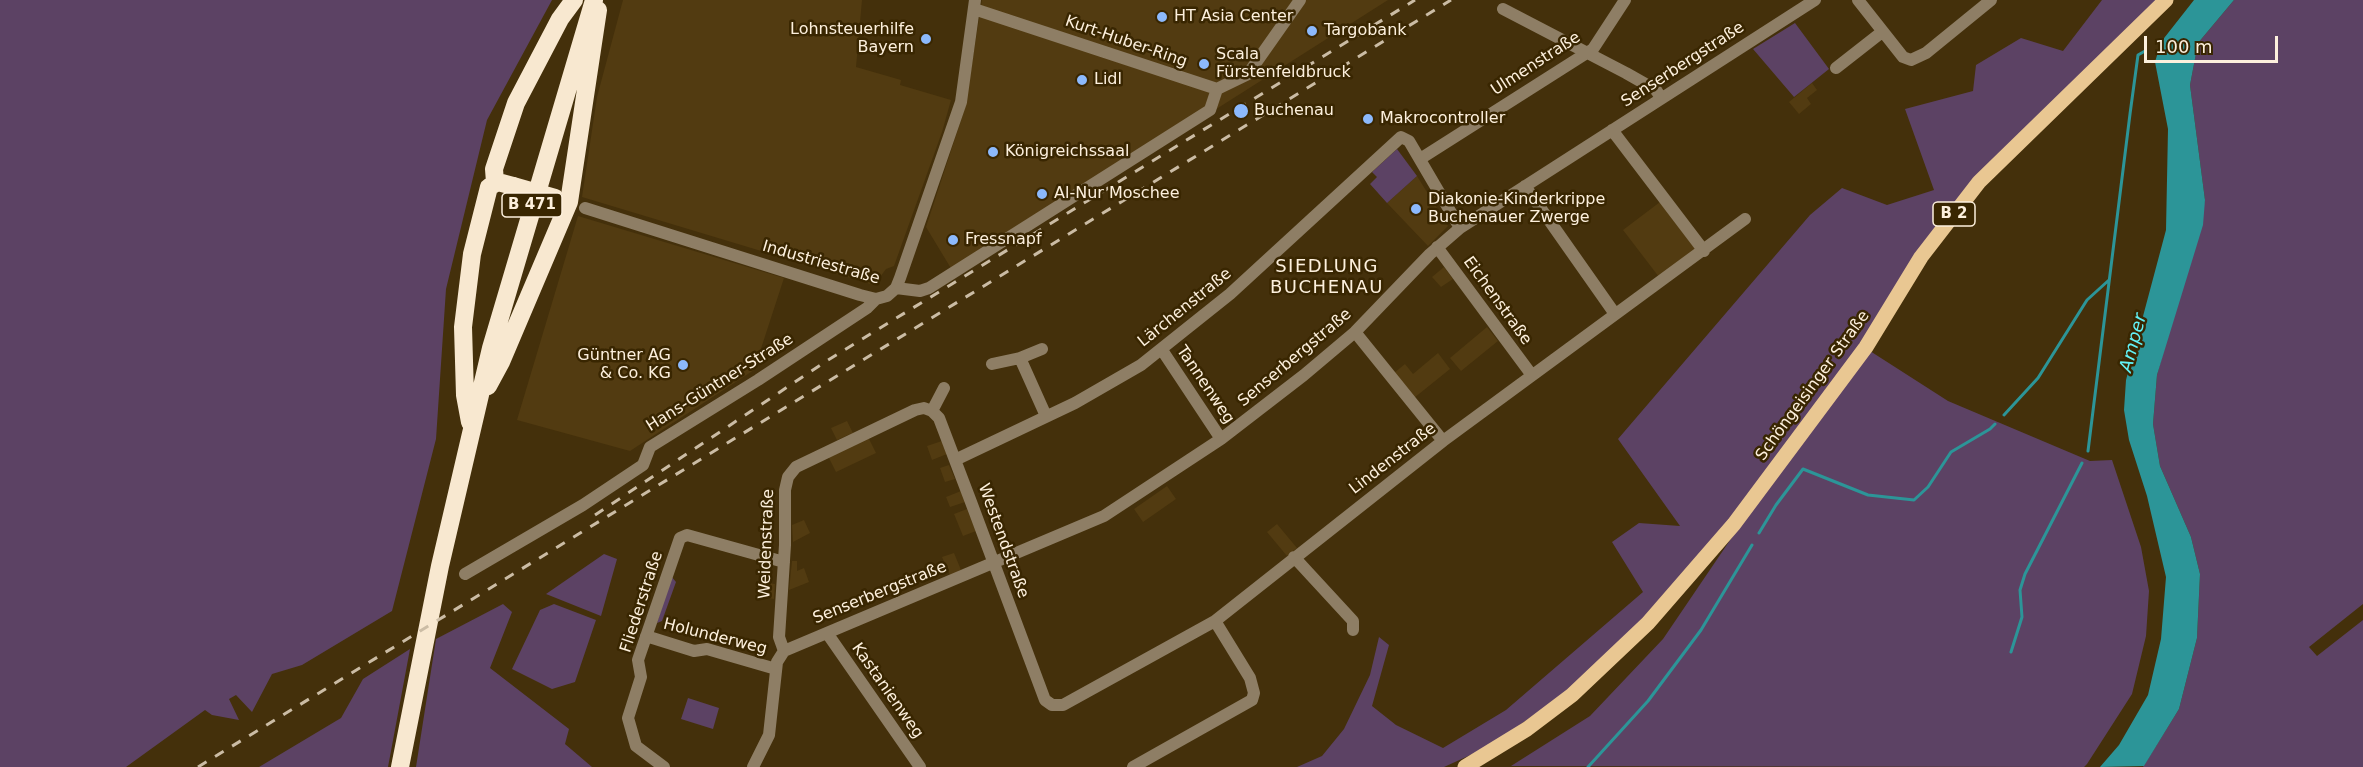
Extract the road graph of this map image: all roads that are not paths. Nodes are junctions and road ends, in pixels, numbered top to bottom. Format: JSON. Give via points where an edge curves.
{"nodes":[{"id":1,"x":574,"y":0,"type":"edge"},
{"id":2,"x":596,"y":0,"type":"edge"},
{"id":3,"x":1300,"y":0,"type":"edge"},
{"id":4,"x":1625,"y":0,"type":"edge"},
{"id":5,"x":1815,"y":0,"type":"edge"},
{"id":6,"x":1858,"y":0,"type":"edge"},
{"id":7,"x":1991,"y":0,"type":"edge"},
{"id":8,"x":2166,"y":0,"type":"edge"},
{"id":9,"x":975,"y":4,"type":"edge"},
{"id":10,"x":1503,"y":9,"type":"dead end"},
{"id":11,"x":1882,"y":32,"type":"junction"},
{"id":12,"x":1587,"y":52,"type":"junction"},
{"id":13,"x":1836,"y":68,"type":"dead end"},
{"id":14,"x":1217,"y":89,"type":"junction"},
{"id":15,"x":1661,"y":98,"type":"junction"},
{"id":16,"x":1612,"y":130,"type":"junction"},
{"id":17,"x":1420,"y":159,"type":"junction"},
{"id":18,"x":495,"y":182,"type":"junction"},
{"id":19,"x":1525,"y":186,"type":"junction"},
{"id":20,"x":570,"y":202,"type":"junction"},
{"id":21,"x":1745,"y":219,"type":"dead end"},
{"id":22,"x":1460,"y":228,"type":"junction"},
{"id":23,"x":1437,"y":247,"type":"junction"},
{"id":24,"x":1704,"y":251,"type":"junction"},
{"id":25,"x":896,"y":288,"type":"junction"},
{"id":26,"x":876,"y":299,"type":"junction"},
{"id":27,"x":1615,"y":314,"type":"junction"},
{"id":28,"x":1355,"y":332,"type":"junction"},
{"id":29,"x":1042,"y":349,"type":"dead end"},
{"id":30,"x":1162,"y":350,"type":"junction"},
{"id":31,"x":1020,"y":358,"type":"junction"},
{"id":32,"x":992,"y":364,"type":"dead end"},
{"id":33,"x":1531,"y":375,"type":"junction"},
{"id":34,"x":944,"y":388,"type":"dead end"},
{"id":35,"x":932,"y":411,"type":"junction"},
{"id":36,"x":1046,"y":416,"type":"junction"},
{"id":37,"x":473,"y":419,"type":"junction"},
{"id":38,"x":1221,"y":439,"type":"junction"},
{"id":39,"x":1443,"y":441,"type":"junction"},
{"id":40,"x":955,"y":460,"type":"junction"},
{"id":41,"x":1294,"y":557,"type":"junction"},
{"id":42,"x":784,"y":562,"type":"junction"},
{"id":43,"x":994,"y":564,"type":"junction"},
{"id":44,"x":465,"y":574,"type":"dead end"},
{"id":45,"x":1215,"y":621,"type":"junction"},
{"id":46,"x":1353,"y":630,"type":"dead end"},
{"id":47,"x":827,"y":633,"type":"junction"},
{"id":48,"x":646,"y":636,"type":"junction"},
{"id":49,"x":784,"y":651,"type":"junction"},
{"id":50,"x":777,"y":669,"type":"junction"},
{"id":51,"x":1052,"y":705,"type":"joint"},
{"id":52,"x":400,"y":767,"type":"edge"},
{"id":53,"x":664,"y":767,"type":"edge"},
{"id":54,"x":753,"y":767,"type":"edge"},
{"id":55,"x":920,"y":767,"type":"edge"},
{"id":56,"x":1133,"y":767,"type":"edge"},
{"id":57,"x":1465,"y":767,"type":"edge"}],
"edges":[{"from":1,"to":18,"type":"highway","via":[[516,104],[494,169]]},
{"from":2,"to":20,"type":"highway","via":[[598,22]]},
{"from":2,"to":37,"type":"highway","number":"B 471","via":[[537,187]]},
{"from":3,"to":14,"type":"street","via":[[1248,74]]},
{"from":4,"to":12,"type":"street","name":"Ulmenstraße","via":[[1593,49]]},
{"from":5,"to":15,"type":"street","name":"Senserbergstraße"},
{"from":6,"to":11,"type":"street"},
{"from":7,"to":11,"type":"street","via":[[1919,58],[1903,57]]},
{"from":8,"to":57,"type":"main road","name":"Schöngeisinger Straße","number":"B 2","via":[[1979,182],[1921,257],[1866,347],[1734,524],[1648,623],[1572,695],[1527,729]]},
{"from":9,"to":14,"type":"street","name":"Kurt-Huber-Ring"},
{"from":9,"to":25,"type":"street","name":"Industriestraße","via":[[961,102]]},
{"from":10,"to":12,"type":"street"},
{"from":11,"to":13,"type":"street"},
{"from":12,"to":15,"type":"street","via":[[1656,90]]},
{"from":12,"to":17,"type":"street","name":"Ulmenstraße"},
{"from":14,"to":25,"type":"street","via":[[1210,110],[929,288]]},
{"from":15,"to":16,"type":"street","name":"Senserbergstraße"},
{"from":16,"to":19,"type":"street","name":"Senserbergstraße"},
{"from":16,"to":24,"type":"street"},
{"from":17,"to":22,"type":"street"},
{"from":17,"to":30,"type":"street","name":"Lärchenstraße","via":[[1405,137],[1396,140],[1230,294]]},
{"from":18,"to":20,"type":"highway","bridge":true},
{"from":18,"to":37,"type":"highway","via":[[489,187],[477,226],[466,289],[465,395]]},
{"from":19,"to":22,"type":"street","name":"Senserbergstraße"},
{"from":19,"to":27,"type":"street"},
{"from":20,"to":26,"type":"street","name":"Industriestraße"},
{"from":20,"to":37,"type":"highway"},
{"from":21,"to":24,"type":"street","name":"Lindenstraße"},
{"from":22,"to":23,"type":"street","name":"Senserbergstraße"},
{"from":23,"to":28,"type":"street","name":"Senserbergstraße"},
{"from":23,"to":33,"type":"street","name":"Eichenstraße"},
{"from":24,"to":27,"type":"street","name":"Lindenstraße"},
{"from":25,"to":26,"type":"street","name":"Industriestraße"},
{"from":26,"to":44,"type":"street","name":"Hans-Güntner-Straße","via":[[758,380],[650,447],[643,465],[584,505]]},
{"from":27,"to":33,"type":"street","name":"Lindenstraße"},
{"from":28,"to":38,"type":"street","name":"Senserbergstraße"},
{"from":28,"to":39,"type":"street"},
{"from":29,"to":31,"type":"street"},
{"from":30,"to":36,"type":"street","name":"Lärchenstraße","via":[[1117,380]]},
{"from":30,"to":38,"type":"street","name":"Tannenweg"},
{"from":31,"to":32,"type":"street"},
{"from":31,"to":36,"type":"street"},
{"from":33,"to":39,"type":"street","name":"Lindenstraße"},
{"from":34,"to":35,"type":"street"},
{"from":35,"to":40,"type":"street","name":"Westendstraße","via":[[939,418]]},
{"from":35,"to":42,"type":"street","name":"Weidenstraße","via":[[915,410],[791,471],[784,490]]},
{"from":36,"to":40,"type":"street","name":"Lärchenstraße"},
{"from":37,"to":52,"type":"highway","number":"B 471"},
{"from":38,"to":43,"type":"street","name":"Senserbergstraße","via":[[1104,516]]},
{"from":39,"to":41,"type":"street","name":"Lindenstraße"},
{"from":40,"to":43,"type":"street","name":"Westendstraße"},
{"from":41,"to":45,"type":"street","name":"Lindenstraße"},
{"from":41,"to":46,"type":"street","via":[[1353,621]]},
{"from":42,"to":48,"type":"street","name":"Fliederstraße","via":[[687,535],[680,538]]},
{"from":42,"to":49,"type":"street","name":"Weidenstraße","via":[[779,637]]},
{"from":43,"to":47,"type":"street","name":"Senserbergstraße"},
{"from":43,"to":51,"type":"street","name":"Westendstraße","via":[[1045,700]]},
{"from":45,"to":51,"type":"street","name":"Lindenstraße","via":[[1063,705]]},
{"from":45,"to":56,"type":"street","via":[[1250,678],[1252,700]]},
{"from":47,"to":49,"type":"street","name":"Senserbergstraße"},
{"from":47,"to":55,"type":"street","name":"Kastanienweg"},
{"from":48,"to":50,"type":"street","name":"Holunderweg"},
{"from":48,"to":53,"type":"street","name":"Fliederstraße","via":[[638,660],[641,677],[628,725],[639,750]]},
{"from":49,"to":50,"type":"street","name":"Weidenstraße"},
{"from":50,"to":54,"type":"street","name":"Weidenstraße","via":[[772,725]]}]}
